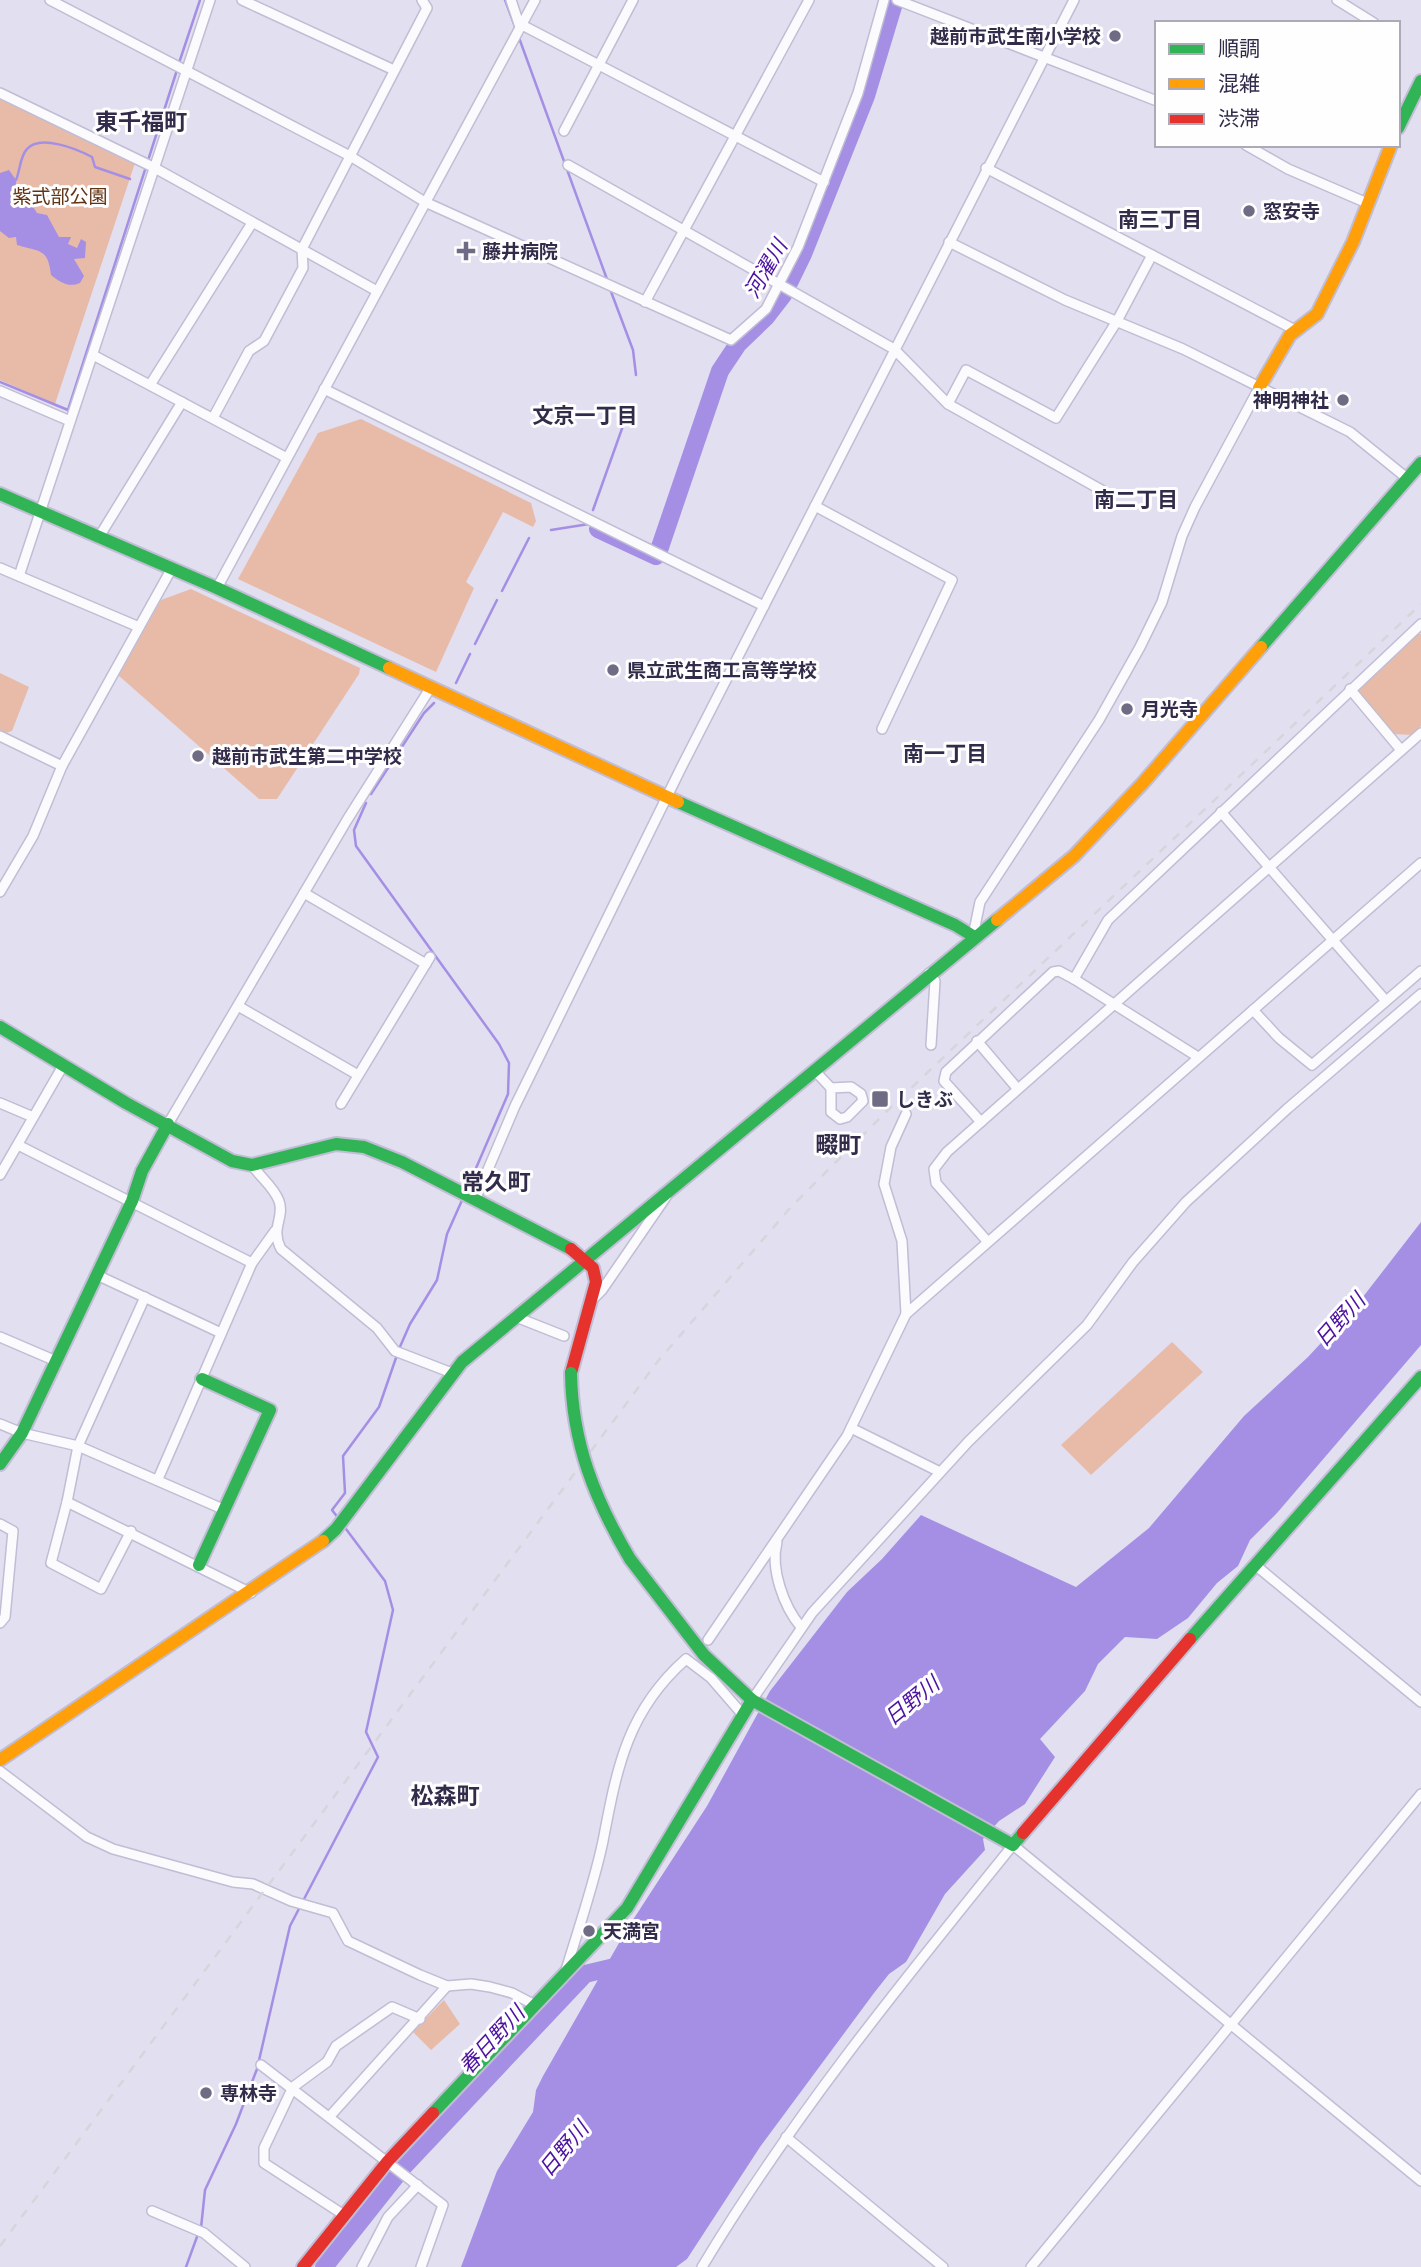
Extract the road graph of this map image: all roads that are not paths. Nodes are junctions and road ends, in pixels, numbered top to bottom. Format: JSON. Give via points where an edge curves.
{"nodes":[{"id":1,"x":50,"y":0,"type":"edge"},
{"id":2,"x":210,"y":0,"type":"edge"},
{"id":3,"x":242,"y":0,"type":"edge"},
{"id":4,"x":422,"y":0,"type":"edge"},
{"id":5,"x":511,"y":0,"type":"edge"},
{"id":6,"x":535,"y":0,"type":"edge"},
{"id":7,"x":634,"y":0,"type":"edge"},
{"id":8,"x":809,"y":0,"type":"edge"},
{"id":9,"x":884,"y":0,"type":"edge"},
{"id":10,"x":897,"y":0,"type":"edge"},
{"id":11,"x":1074,"y":0,"type":"edge"},
{"id":12,"x":1337,"y":0,"type":"edge"},
{"id":13,"x":1371,"y":21,"type":"edge"},
{"id":14,"x":521,"y":26,"type":"junction"},
{"id":15,"x":1044,"y":57,"type":"junction"},
{"id":16,"x":599,"y":64,"type":"junction"},
{"id":17,"x":394,"y":70,"type":"junction"},
{"id":18,"x":185,"y":71,"type":"junction"},
{"id":19,"x":1421,"y":81,"type":"edge"},
{"id":20,"x":0,"y":93,"type":"edge"},
{"id":21,"x":1155,"y":100,"type":"edge"},
{"id":22,"x":1404,"y":103,"type":"edge"},
{"id":23,"x":564,"y":131,"type":"dead end"},
{"id":24,"x":736,"y":135,"type":"junction"},
{"id":25,"x":1250,"y":147,"type":"edge"},
{"id":26,"x":1390,"y":147,"type":"edge"},
{"id":27,"x":351,"y":156,"type":"junction"},
{"id":28,"x":568,"y":165,"type":"dead end"},
{"id":29,"x":153,"y":167,"type":"junction"},
{"id":30,"x":986,"y":168,"type":"junction"},
{"id":31,"x":824,"y":182,"type":"junction"},
{"id":32,"x":425,"y":202,"type":"junction"},
{"id":33,"x":1367,"y":203,"type":"junction"},
{"id":34,"x":252,"y":223,"type":"junction"},
{"id":35,"x":684,"y":231,"type":"junction"},
{"id":36,"x":949,"y":242,"type":"junction"},
{"id":37,"x":302,"y":249,"type":"junction"},
{"id":38,"x":1152,"y":255,"type":"junction"},
{"id":39,"x":780,"y":285,"type":"junction"},
{"id":40,"x":377,"y":291,"type":"junction"},
{"id":41,"x":645,"y":302,"type":"junction"},
{"id":42,"x":1117,"y":321,"type":"junction"},
{"id":43,"x":1296,"y":330,"type":"junction"},
{"id":44,"x":894,"y":349,"type":"junction"},
{"id":45,"x":93,"y":355,"type":"junction"},
{"id":46,"x":150,"y":385,"type":"junction"},
{"id":47,"x":1259,"y":388,"type":"junction"},
{"id":48,"x":324,"y":389,"type":"junction"},
{"id":49,"x":0,"y":391,"type":"edge"},
{"id":50,"x":182,"y":402,"type":"junction"},
{"id":51,"x":948,"y":404,"type":"junction"},
{"id":52,"x":213,"y":418,"type":"junction"},
{"id":53,"x":70,"y":421,"type":"junction"},
{"id":54,"x":287,"y":458,"type":"junction"},
{"id":55,"x":1421,"y":463,"type":"edge"},
{"id":56,"x":1408,"y":479,"type":"junction"},
{"id":57,"x":1105,"y":492,"type":"dead end"},
{"id":58,"x":0,"y":494,"type":"edge"},
{"id":59,"x":815,"y":506,"type":"junction"},
{"id":60,"x":41,"y":512,"type":"junction"},
{"id":61,"x":99,"y":537,"type":"junction"},
{"id":62,"x":0,"y":568,"type":"edge"},
{"id":63,"x":172,"y":568,"type":"junction"},
{"id":64,"x":19,"y":576,"type":"junction"},
{"id":65,"x":217,"y":588,"type":"junction"},
{"id":66,"x":764,"y":606,"type":"junction"},
{"id":67,"x":1421,"y":624,"type":"edge"},
{"id":68,"x":139,"y":627,"type":"junction"},
{"id":69,"x":431,"y":687,"type":"junction"},
{"id":70,"x":1350,"y":689,"type":"junction"},
{"id":71,"x":882,"y":729,"type":"dead end"},
{"id":72,"x":1421,"y":733,"type":"edge"},
{"id":73,"x":0,"y":736,"type":"edge"},
{"id":74,"x":1401,"y":750,"type":"junction"},
{"id":75,"x":62,"y":766,"type":"junction"},
{"id":76,"x":667,"y":797,"type":"junction"},
{"id":77,"x":1221,"y":812,"type":"junction"},
{"id":78,"x":1421,"y":863,"type":"edge"},
{"id":79,"x":1268,"y":867,"type":"junction"},
{"id":80,"x":0,"y":892,"type":"edge"},
{"id":81,"x":304,"y":893,"type":"junction"},
{"id":82,"x":973,"y":936,"type":"junction"},
{"id":83,"x":1333,"y":940,"type":"junction"},
{"id":84,"x":1421,"y":971,"type":"edge"},
{"id":85,"x":929,"y":973,"type":"junction"},
{"id":86,"x":1074,"y":979,"type":"junction"},
{"id":87,"x":1421,"y":993,"type":"edge"},
{"id":88,"x":1386,"y":1001,"type":"junction"},
{"id":89,"x":1113,"y":1004,"type":"junction"},
{"id":90,"x":238,"y":1006,"type":"junction"},
{"id":91,"x":1253,"y":1010,"type":"junction"},
{"id":92,"x":0,"y":1027,"type":"edge"},
{"id":93,"x":977,"y":1041,"type":"junction"},
{"id":94,"x":931,"y":1045,"type":"dead end"},
{"id":95,"x":1198,"y":1056,"type":"junction"},
{"id":96,"x":64,"y":1064,"type":"junction"},
{"id":97,"x":814,"y":1070,"type":"junction"},
{"id":98,"x":358,"y":1075,"type":"junction"},
{"id":99,"x":831,"y":1088,"type":"dead end"},
{"id":100,"x":1017,"y":1088,"type":"junction"},
{"id":101,"x":0,"y":1104,"type":"edge"},
{"id":102,"x":341,"y":1104,"type":"dead end"},
{"id":103,"x":906,"y":1114,"type":"dead end"},
{"id":104,"x":33,"y":1117,"type":"junction"},
{"id":105,"x":981,"y":1122,"type":"junction"},
{"id":106,"x":168,"y":1124,"type":"junction"},
{"id":107,"x":18,"y":1144,"type":"junction"},
{"id":108,"x":252,"y":1165,"type":"junction"},
{"id":109,"x":0,"y":1175,"type":"edge"},
{"id":110,"x":670,"y":1189,"type":"junction"},
{"id":111,"x":468,"y":1196,"type":"junction"},
{"id":112,"x":132,"y":1201,"type":"junction"},
{"id":113,"x":275,"y":1231,"type":"junction"},
{"id":114,"x":987,"y":1241,"type":"junction"},
{"id":115,"x":586,"y":1259,"type":"junction"},
{"id":116,"x":252,"y":1263,"type":"junction"},
{"id":117,"x":97,"y":1275,"type":"junction"},
{"id":118,"x":145,"y":1297,"type":"junction"},
{"id":119,"x":592,"y":1300,"type":"junction"},
{"id":120,"x":906,"y":1314,"type":"junction"},
{"id":121,"x":516,"y":1317,"type":"junction"},
{"id":122,"x":221,"y":1333,"type":"junction"},
{"id":123,"x":564,"y":1336,"type":"dead end"},
{"id":124,"x":0,"y":1337,"type":"edge"},
{"id":125,"x":56,"y":1361,"type":"junction"},
{"id":126,"x":452,"y":1373,"type":"junction"},
{"id":127,"x":1421,"y":1377,"type":"edge"},
{"id":128,"x":202,"y":1379,"type":"junction"},
{"id":129,"x":0,"y":1424,"type":"edge"},
{"id":130,"x":851,"y":1428,"type":"junction"},
{"id":131,"x":22,"y":1433,"type":"junction"},
{"id":132,"x":78,"y":1446,"type":"junction"},
{"id":133,"x":0,"y":1464,"type":"edge"},
{"id":134,"x":940,"y":1472,"type":"junction"},
{"id":135,"x":158,"y":1479,"type":"junction"},
{"id":136,"x":67,"y":1502,"type":"junction"},
{"id":137,"x":225,"y":1510,"type":"junction"},
{"id":138,"x":0,"y":1524,"type":"edge"},
{"id":139,"x":131,"y":1531,"type":"junction"},
{"id":140,"x":779,"y":1534,"type":"junction"},
{"id":141,"x":1254,"y":1564,"type":"junction"},
{"id":142,"x":199,"y":1566,"type":"junction"},
{"id":143,"x":251,"y":1592,"type":"junction"},
{"id":144,"x":0,"y":1623,"type":"edge"},
{"id":145,"x":801,"y":1627,"type":"junction"},
{"id":146,"x":708,"y":1640,"type":"dead end"},
{"id":147,"x":755,"y":1702,"type":"junction"},
{"id":148,"x":1421,"y":1702,"type":"edge"},
{"id":149,"x":743,"y":1715,"type":"junction"},
{"id":150,"x":0,"y":1760,"type":"edge"},
{"id":151,"x":0,"y":1771,"type":"edge"},
{"id":152,"x":1421,"y":1794,"type":"edge"},
{"id":153,"x":1013,"y":1845,"type":"junction"},
{"id":154,"x":566,"y":1972,"type":"junction"},
{"id":155,"x":447,"y":1986,"type":"junction"},
{"id":156,"x":533,"y":2004,"type":"junction"},
{"id":157,"x":420,"y":2019,"type":"junction"},
{"id":158,"x":1231,"y":2025,"type":"junction"},
{"id":159,"x":261,"y":2065,"type":"dead end"},
{"id":160,"x":293,"y":2088,"type":"junction"},
{"id":161,"x":331,"y":2115,"type":"junction"},
{"id":162,"x":786,"y":2137,"type":"junction"},
{"id":163,"x":390,"y":2163,"type":"junction"},
{"id":164,"x":1421,"y":2181,"type":"edge"},
{"id":165,"x":414,"y":2182,"type":"junction"},
{"id":166,"x":152,"y":2211,"type":"dead end"},
{"id":167,"x":344,"y":2215,"type":"junction"},
{"id":168,"x":245,"y":2267,"type":"edge"},
{"id":169,"x":303,"y":2267,"type":"edge"},
{"id":170,"x":362,"y":2267,"type":"edge"},
{"id":171,"x":421,"y":2267,"type":"edge"},
{"id":172,"x":702,"y":2267,"type":"edge"},
{"id":173,"x":943,"y":2267,"type":"edge"},
{"id":174,"x":1031,"y":2267,"type":"edge"}],
"edges":[{"from":1,"to":18,"type":"street"},
{"from":2,"to":18,"type":"street"},
{"from":3,"to":17,"type":"street"},
{"from":4,"to":17,"type":"street","via":[[427,8]]},
{"from":5,"to":14,"type":"street"},
{"from":6,"to":14,"type":"street"},
{"from":7,"to":16,"type":"street"},
{"from":8,"to":24,"type":"street"},
{"from":9,"to":31,"type":"street","via":[[858,93]]},
{"from":10,"to":15,"type":"street"},
{"from":11,"to":15,"type":"street"},
{"from":12,"to":13,"type":"street"},
{"from":14,"to":16,"type":"street"},
{"from":14,"to":32,"type":"street"},
{"from":15,"to":21,"type":"street"},
{"from":15,"to":30,"type":"street"},
{"from":16,"to":23,"type":"street"},
{"from":16,"to":24,"type":"street"},
{"from":17,"to":27,"type":"street"},
{"from":18,"to":27,"type":"street"},
{"from":18,"to":29,"type":"street"},
{"from":19,"to":22,"type":"street"},
{"from":20,"to":29,"type":"street"},
{"from":24,"to":31,"type":"street"},
{"from":24,"to":35,"type":"street"},
{"from":25,"to":33,"type":"street"},
{"from":26,"to":33,"type":"street"},
{"from":27,"to":32,"type":"street"},
{"from":27,"to":37,"type":"street"},
{"from":28,"to":35,"type":"street"},
{"from":29,"to":34,"type":"street"},
{"from":29,"to":45,"type":"street"},
{"from":30,"to":36,"type":"street"},
{"from":30,"to":38,"type":"street"},
{"from":31,"to":39,"type":"street"},
{"from":32,"to":40,"type":"street"},
{"from":32,"to":41,"type":"street"},
{"from":33,"to":43,"type":"street","via":[[1317,314]]},
{"from":34,"to":37,"type":"street"},
{"from":34,"to":46,"type":"street"},
{"from":35,"to":39,"type":"street"},
{"from":35,"to":41,"type":"street"},
{"from":36,"to":42,"type":"street"},
{"from":36,"to":44,"type":"street"},
{"from":37,"to":40,"type":"street"},
{"from":37,"to":52,"type":"street","via":[[303,268],[264,341],[249,351]]},
{"from":38,"to":42,"type":"street"},
{"from":38,"to":43,"type":"street"},
{"from":39,"to":41,"type":"street","via":[[766,309],[731,340]]},
{"from":39,"to":44,"type":"street"},
{"from":40,"to":48,"type":"street"},
{"from":42,"to":47,"type":"street"},
{"from":42,"to":51,"type":"street","via":[[1056,418],[966,370]]},
{"from":43,"to":47,"type":"street"},
{"from":44,"to":51,"type":"street"},
{"from":44,"to":59,"type":"street"},
{"from":45,"to":46,"type":"street"},
{"from":45,"to":53,"type":"street"},
{"from":46,"to":50,"type":"street"},
{"from":47,"to":56,"type":"street","via":[[1359,437]]},
{"from":47,"to":82,"type":"street","via":[[1191,516],[1152,625],[1099,720],[979,902]]},
{"from":48,"to":54,"type":"street"},
{"from":48,"to":66,"type":"street"},
{"from":49,"to":53,"type":"street"},
{"from":50,"to":52,"type":"street"},
{"from":50,"to":61,"type":"street"},
{"from":51,"to":57,"type":"street"},
{"from":52,"to":54,"type":"street"},
{"from":53,"to":60,"type":"street"},
{"from":54,"to":65,"type":"street"},
{"from":55,"to":56,"type":"street"},
{"from":56,"to":82,"type":"street","via":[[1074,856]]},
{"from":58,"to":60,"type":"street"},
{"from":59,"to":66,"type":"street"},
{"from":59,"to":71,"type":"street","via":[[952,580]]},
{"from":60,"to":61,"type":"street"},
{"from":60,"to":64,"type":"street"},
{"from":61,"to":63,"type":"street"},
{"from":62,"to":64,"type":"street"},
{"from":63,"to":65,"type":"street"},
{"from":63,"to":68,"type":"street"},
{"from":64,"to":68,"type":"street"},
{"from":65,"to":69,"type":"street"},
{"from":66,"to":76,"type":"street"},
{"from":67,"to":70,"type":"street"},
{"from":68,"to":75,"type":"street"},
{"from":69,"to":76,"type":"street"},
{"from":69,"to":81,"type":"street"},
{"from":70,"to":74,"type":"street"},
{"from":70,"to":77,"type":"street"},
{"from":72,"to":74,"type":"street"},
{"from":73,"to":75,"type":"street"},
{"from":74,"to":79,"type":"street"},
{"from":75,"to":80,"type":"street","via":[[33,835]]},
{"from":76,"to":82,"type":"street"},
{"from":76,"to":111,"type":"street"},
{"from":77,"to":79,"type":"street"},
{"from":77,"to":86,"type":"street","via":[[1108,920]]},
{"from":78,"to":83,"type":"street"},
{"from":79,"to":83,"type":"street"},
{"from":79,"to":89,"type":"street"},
{"from":81,"to":90,"type":"street"},
{"from":81,"to":98,"type":"street","via":[[428,960]]},
{"from":82,"to":85,"type":"street"},
{"from":83,"to":88,"type":"street"},
{"from":83,"to":91,"type":"street"},
{"from":84,"to":88,"type":"street"},
{"from":85,"to":94,"type":"street","via":[[934,981]]},
{"from":85,"to":97,"type":"street"},
{"from":86,"to":89,"type":"street"},
{"from":86,"to":93,"type":"street","via":[[1053,972]]},
{"from":87,"to":134,"type":"street","via":[[1186,1202],[1133,1262],[1087,1325]]},
{"from":88,"to":91,"type":"street","via":[[1312,1065]]},
{"from":89,"to":95,"type":"street"},
{"from":89,"to":100,"type":"street"},
{"from":90,"to":98,"type":"street"},
{"from":90,"to":106,"type":"street"},
{"from":91,"to":95,"type":"street"},
{"from":92,"to":96,"type":"street"},
{"from":93,"to":100,"type":"street"},
{"from":93,"to":105,"type":"street","via":[[946,1072],[944,1081]]},
{"from":95,"to":114,"type":"street"},
{"from":96,"to":104,"type":"street"},
{"from":96,"to":106,"type":"street"},
{"from":97,"to":99,"type":"street"},
{"from":97,"to":110,"type":"street"},
{"from":98,"to":102,"type":"street"},
{"from":100,"to":105,"type":"street"},
{"from":101,"to":104,"type":"street"},
{"from":103,"to":120,"type":"street","via":[[891,1147],[884,1184],[902,1241]]},
{"from":104,"to":107,"type":"street"},
{"from":105,"to":114,"type":"street","via":[[947,1152],[933,1176]]},
{"from":106,"to":108,"type":"street","via":[[232,1161]]},
{"from":106,"to":112,"type":"street"},
{"from":107,"to":109,"type":"street"},
{"from":107,"to":112,"type":"street"},
{"from":108,"to":111,"type":"street","via":[[336,1144],[364,1147]]},
{"from":108,"to":113,"type":"street","via":[[279,1201]]},
{"from":110,"to":115,"type":"street"},
{"from":110,"to":119,"type":"street"},
{"from":111,"to":115,"type":"street"},
{"from":112,"to":116,"type":"street"},
{"from":112,"to":117,"type":"street"},
{"from":113,"to":116,"type":"street"},
{"from":113,"to":126,"type":"street","via":[[281,1249],[377,1328],[395,1351]]},
{"from":114,"to":120,"type":"street"},
{"from":115,"to":119,"type":"street","via":[[596,1276]]},
{"from":115,"to":121,"type":"street"},
{"from":116,"to":122,"type":"street"},
{"from":117,"to":118,"type":"street"},
{"from":117,"to":125,"type":"street"},
{"from":118,"to":122,"type":"street"},
{"from":118,"to":132,"type":"street"},
{"from":119,"to":147,"type":"street","bridge":true,"via":[[571,1373],[572,1418],[595,1498],[630,1559],[705,1655]]},
{"from":120,"to":130,"type":"street"},
{"from":121,"to":123,"type":"street"},
{"from":121,"to":126,"type":"street"},
{"from":122,"to":128,"type":"street"},
{"from":124,"to":125,"type":"street"},
{"from":125,"to":131,"type":"street"},
{"from":126,"to":143,"type":"street","via":[[337,1527],[319,1545]]},
{"from":127,"to":141,"type":"street"},
{"from":128,"to":135,"type":"street"},
{"from":128,"to":137,"type":"street","via":[[270,1410]]},
{"from":129,"to":131,"type":"street"},
{"from":130,"to":134,"type":"street"},
{"from":130,"to":140,"type":"street"},
{"from":131,"to":132,"type":"street"},
{"from":131,"to":133,"type":"street"},
{"from":132,"to":135,"type":"street"},
{"from":132,"to":136,"type":"street"},
{"from":134,"to":145,"type":"street"},
{"from":135,"to":137,"type":"street"},
{"from":136,"to":139,"type":"street"},
{"from":136,"to":139,"type":"street","via":[[51,1563],[101,1589]]},
{"from":137,"to":142,"type":"street"},
{"from":138,"to":144,"type":"street","via":[[13,1531],[5,1617]]},
{"from":139,"to":142,"type":"street"},
{"from":140,"to":145,"type":"street","via":[[777,1568],[789,1613]]},
{"from":140,"to":146,"type":"street"},
{"from":141,"to":148,"type":"street"},
{"from":141,"to":153,"type":"street"},
{"from":142,"to":143,"type":"street"},
{"from":143,"to":150,"type":"street"},
{"from":145,"to":147,"type":"street"},
{"from":147,"to":149,"type":"street"},
{"from":147,"to":153,"type":"street"},
{"from":149,"to":154,"type":"street","via":[[627,1908]]},
{"from":149,"to":154,"type":"street","via":[[711,1678],[686,1659],[654,1694],[618,1762],[603,1841]]},
{"from":151,"to":155,"type":"street","via":[[87,1838],[162,1864],[253,1884],[333,1913],[348,1941]]},
{"from":152,"to":158,"type":"street"},
{"from":153,"to":158,"type":"street"},
{"from":153,"to":162,"type":"street"},
{"from":154,"to":156,"type":"street"},
{"from":155,"to":156,"type":"street","via":[[490,1987]]},
{"from":155,"to":157,"type":"street"},
{"from":156,"to":163,"type":"street"},
{"from":157,"to":160,"type":"street","via":[[393,2007],[336,2046],[327,2062]]},
{"from":157,"to":161,"type":"street"},
{"from":158,"to":164,"type":"street"},
{"from":158,"to":174,"type":"street"},
{"from":159,"to":160,"type":"street"},
{"from":160,"to":161,"type":"street"},
{"from":160,"to":167,"type":"street","via":[[264,2148],[264,2163]]},
{"from":161,"to":163,"type":"street"},
{"from":162,"to":172,"type":"street"},
{"from":162,"to":173,"type":"street"},
{"from":163,"to":165,"type":"street"},
{"from":163,"to":167,"type":"street"},
{"from":165,"to":170,"type":"street","via":[[388,2217]]},
{"from":165,"to":171,"type":"street","via":[[443,2205]]},
{"from":166,"to":168,"type":"street","via":[[204,2233]]},
{"from":167,"to":169,"type":"street"}]}
